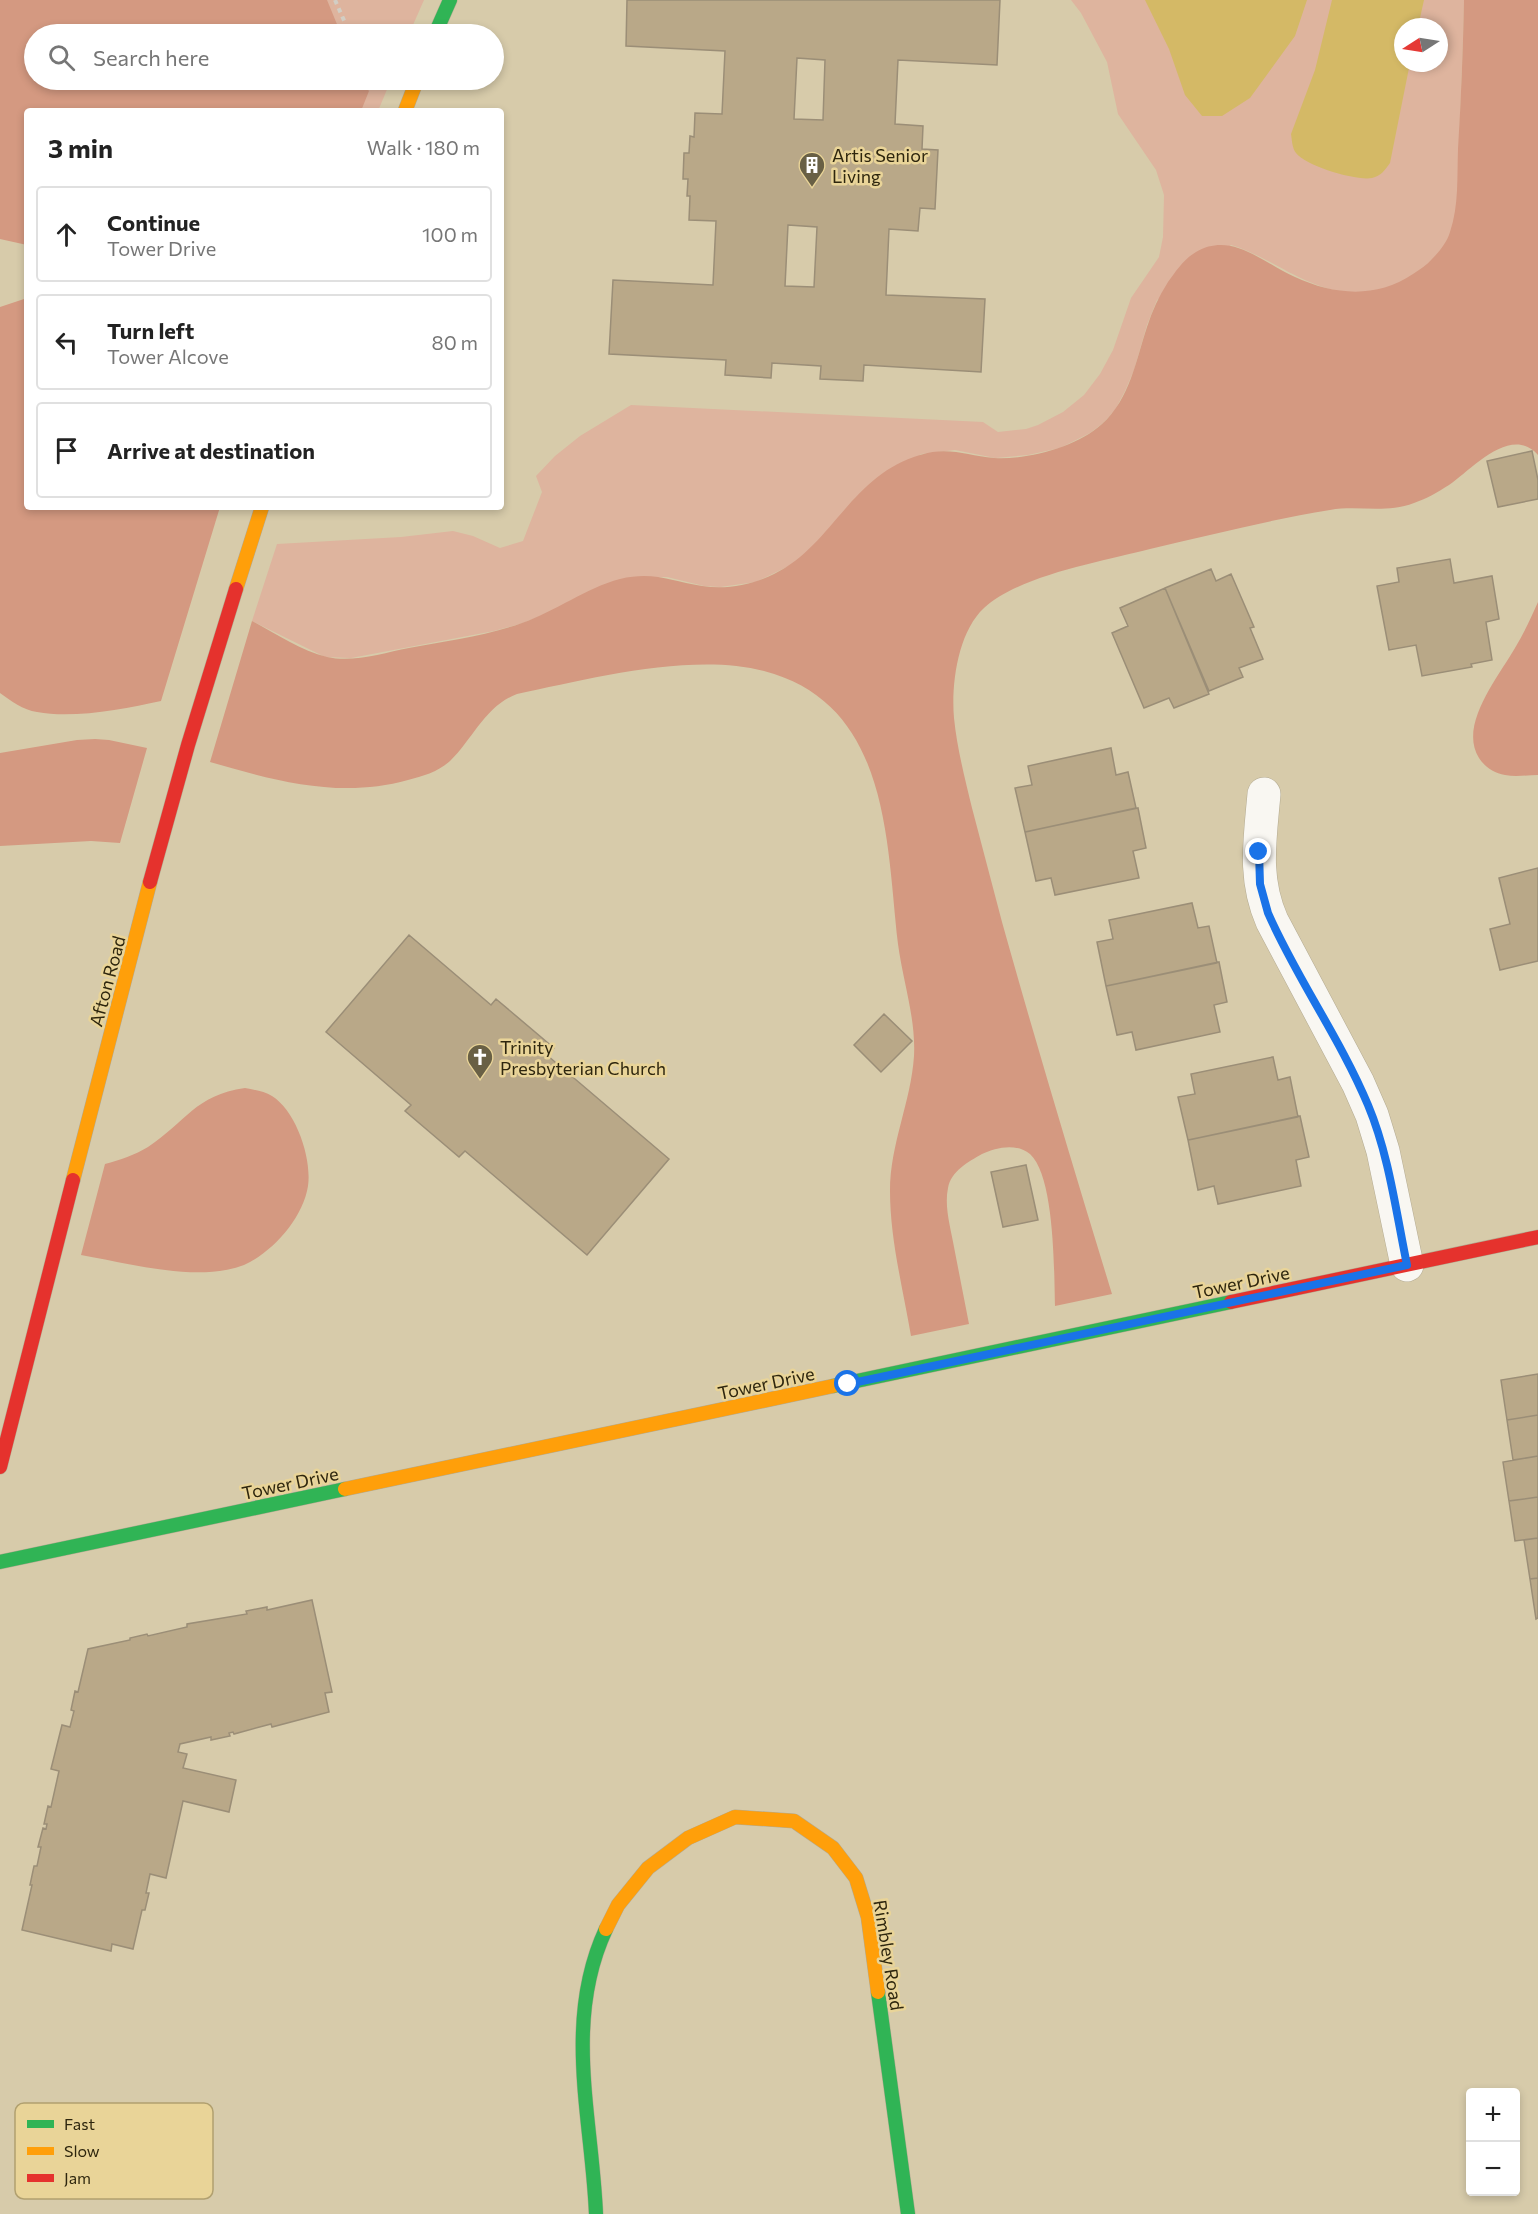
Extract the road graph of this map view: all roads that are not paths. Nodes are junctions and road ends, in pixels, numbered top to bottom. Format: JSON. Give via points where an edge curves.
{"nodes":[{"id":1,"x":450,"y":0,"type":"edge"},
{"id":2,"x":439,"y":24,"type":"edge"},
{"id":3,"x":413,"y":90,"type":"edge"},
{"id":4,"x":406,"y":108,"type":"edge"},
{"id":5,"x":260,"y":510,"type":"edge"},
{"id":6,"x":1264,"y":794,"type":"dead end"},
{"id":7,"x":1538,"y":1237,"type":"edge"},
{"id":8,"x":1407,"y":1265,"type":"junction"},
{"id":9,"x":0,"y":1467,"type":"edge"},
{"id":10,"x":0,"y":1562,"type":"edge"},
{"id":11,"x":596,"y":2214,"type":"edge"},
{"id":12,"x":908,"y":2214,"type":"edge"}],
"edges":[{"from":1,"to":2,"type":"street"},
{"from":3,"to":4,"type":"street"},
{"from":5,"to":9,"type":"street","name":"Afton Road","via":[[189,740]]},
{"from":6,"to":8,"type":"street","via":[[1258,870],[1263,899],[1372,1115]]},
{"from":7,"to":8,"type":"street","name":"Tower Drive"},
{"from":8,"to":10,"type":"street","name":"Tower Drive"},
{"from":11,"to":12,"type":"street","name":"Rimbley Road","via":[[581,2056],[583,2008],[596,1953],[618,1905],[648,1868],[688,1838],[735,1817],[794,1821],[833,1848],[856,1878],[868,1917]]}]}
